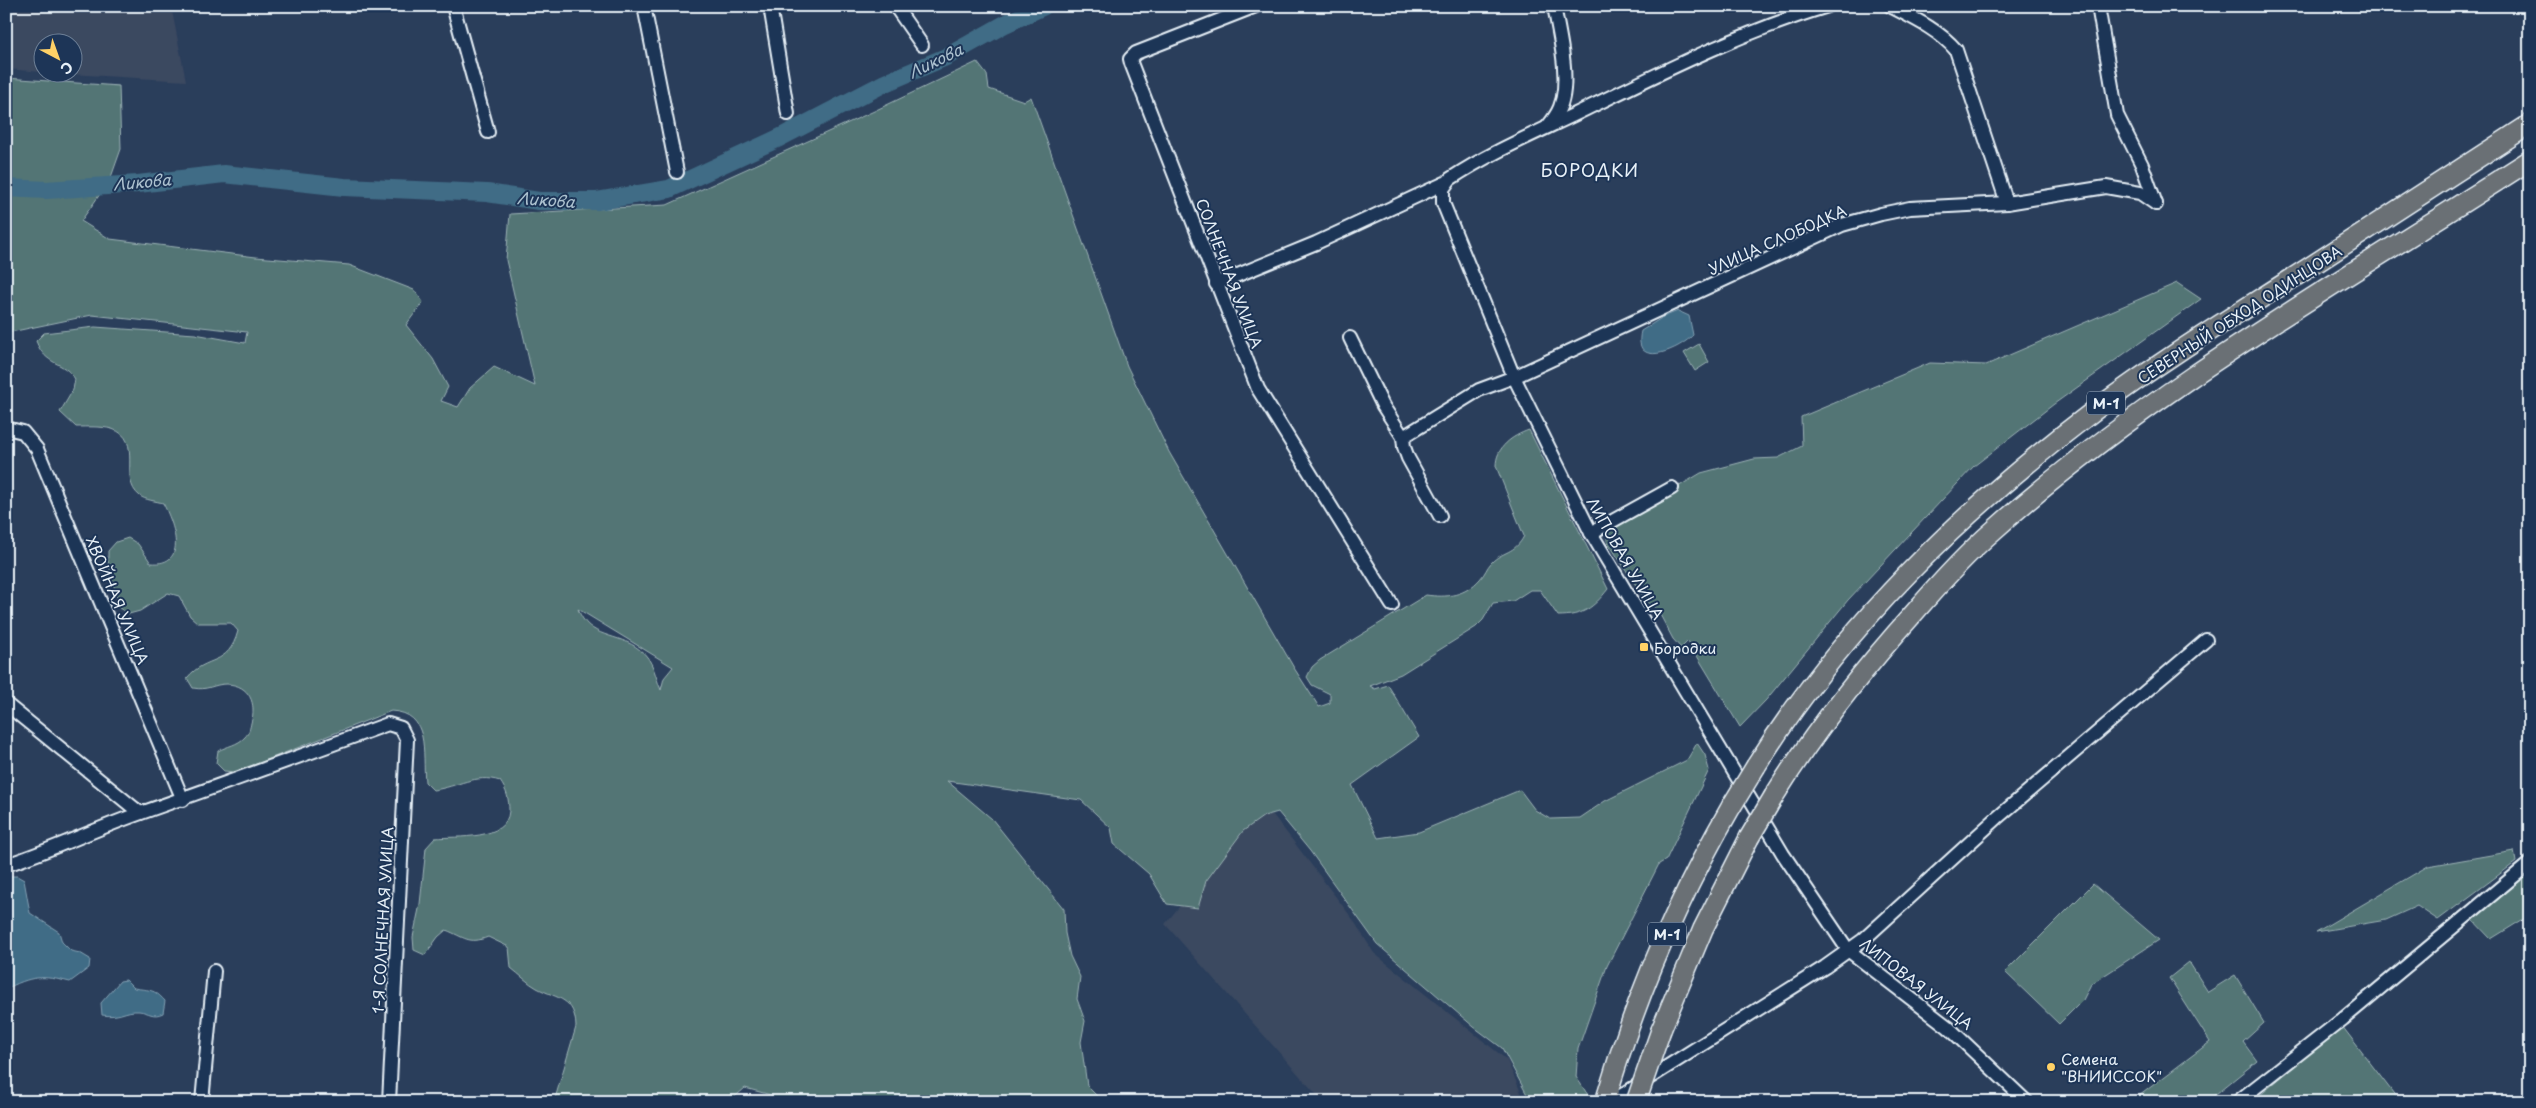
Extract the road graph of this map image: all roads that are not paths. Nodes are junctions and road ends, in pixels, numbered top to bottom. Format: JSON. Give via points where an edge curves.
{"nodes":[{"id":1,"x":453,"y":6,"type":"edge"},
{"id":2,"x":644,"y":6,"type":"edge"},
{"id":3,"x":770,"y":6,"type":"edge"},
{"id":4,"x":895,"y":6,"type":"edge"},
{"id":5,"x":1256,"y":6,"type":"edge"},
{"id":6,"x":1554,"y":6,"type":"edge"},
{"id":7,"x":1828,"y":6,"type":"edge"},
{"id":8,"x":1890,"y":6,"type":"edge"},
{"id":9,"x":2098,"y":6,"type":"edge"},
{"id":10,"x":922,"y":45,"type":"dead end"},
{"id":11,"x":788,"y":114,"type":"dead end"},
{"id":12,"x":2530,"y":124,"type":"edge"},
{"id":13,"x":1545,"y":128,"type":"junction"},
{"id":14,"x":488,"y":132,"type":"dead end"},
{"id":15,"x":2530,"y":160,"type":"edge"},
{"id":16,"x":677,"y":172,"type":"dead end"},
{"id":17,"x":1445,"y":183,"type":"junction"},
{"id":18,"x":2007,"y":203,"type":"junction"},
{"id":19,"x":1216,"y":284,"type":"junction"},
{"id":20,"x":1350,"y":338,"type":"dead end"},
{"id":21,"x":1514,"y":377,"type":"junction"},
{"id":22,"x":6,"y":428,"type":"edge"},
{"id":23,"x":1403,"y":437,"type":"junction"},
{"id":24,"x":1672,"y":488,"type":"dead end"},
{"id":25,"x":1440,"y":516,"type":"dead end"},
{"id":26,"x":1591,"y":533,"type":"junction"},
{"id":27,"x":1392,"y":605,"type":"dead end"},
{"id":28,"x":2206,"y":640,"type":"dead end"},
{"id":29,"x":6,"y":704,"type":"edge"},
{"id":30,"x":182,"y":800,"type":"junction"},
{"id":31,"x":140,"y":813,"type":"junction"},
{"id":32,"x":2530,"y":863,"type":"edge"},
{"id":33,"x":6,"y":865,"type":"edge"},
{"id":34,"x":1848,"y":950,"type":"junction"},
{"id":35,"x":214,"y":972,"type":"dead end"},
{"id":36,"x":202,"y":1102,"type":"edge"},
{"id":37,"x":389,"y":1102,"type":"edge"},
{"id":38,"x":1605,"y":1102,"type":"edge"},
{"id":39,"x":1611,"y":1102,"type":"edge"},
{"id":40,"x":1636,"y":1102,"type":"edge"},
{"id":41,"x":2027,"y":1102,"type":"edge"},
{"id":42,"x":2237,"y":1102,"type":"edge"}],
"edges":[{"from":1,"to":14,"type":"street"},
{"from":2,"to":16,"type":"street"},
{"from":3,"to":11,"type":"street"},
{"from":4,"to":10,"type":"street"},
{"from":5,"to":19,"type":"street","name":"СОЛНЕЧНАЯ УЛИЦА","via":[[1136,53],[1130,59]]},
{"from":6,"to":13,"type":"street","via":[[1562,45],[1562,94],[1560,107]]},
{"from":7,"to":13,"type":"street","via":[[1786,19]]},
{"from":8,"to":18,"type":"street","via":[[1940,35],[1956,50]]},
{"from":9,"to":18,"type":"street","name":"УЛИЦА СЛОБОДКА","via":[[2117,116],[2142,165],[2156,204],[2140,193],[2106,187]]},
{"from":12,"to":38,"type":"highway","name":"СЕВЕРНЫЙ ОБХОД ОДИНЦОВА","number":"М-1","bridge":true,"via":[[2179,352],[2097,409],[1974,508],[1910,569],[1836,653],[1802,698],[1731,807],[1659,950],[1637,1004]]},
{"from":13,"to":17,"type":"street"},
{"from":15,"to":40,"type":"highway","name":"СЕВЕРНЫЙ ОБХОД ОДИНЦОВА","number":"М-1","bridge":true,"via":[[2188,380],[2116,430],[1992,531],[1934,590],[1861,672],[1802,752],[1749,838],[1703,929],[1661,1030]]},
{"from":17,"to":19,"type":"street","via":[[1316,243]]},
{"from":17,"to":21,"type":"street","name":"ЛИПОВАЯ УЛИЦА","via":[[1442,195],[1446,213]]},
{"from":18,"to":21,"type":"street","name":"УЛИЦА СЛОБОДКА","via":[[1910,208],[1842,225]]},
{"from":19,"to":27,"type":"street","name":"СОЛНЕЧНАЯ УЛИЦА","via":[[1258,388]]},
{"from":20,"to":23,"type":"street","via":[[1383,406]]},
{"from":21,"to":23,"type":"street","name":"УЛИЦА СЛОБОДКА","via":[[1479,390]]},
{"from":21,"to":26,"type":"street","name":"ЛИПОВАЯ УЛИЦА"},
{"from":22,"to":30,"type":"street","name":"ХВОЙНАЯ УЛИЦА","via":[[23,432],[37,449]]},
{"from":23,"to":25,"type":"street","via":[[1408,458]]},
{"from":24,"to":26,"type":"street"},
{"from":26,"to":34,"type":"street","name":"ЛИПОВАЯ УЛИЦА","via":[[1783,854]]},
{"from":28,"to":34,"type":"street","via":[[1996,818],[1863,940]]},
{"from":29,"to":31,"type":"street"},
{"from":30,"to":31,"type":"street"},
{"from":30,"to":37,"type":"street","name":"1-Я СОЛНЕЧНАЯ УЛИЦА","via":[[388,724],[402,728],[407,740]]},
{"from":31,"to":33,"type":"street","via":[[43,854]]},
{"from":32,"to":42,"type":"street","via":[[2343,1019]]},
{"from":34,"to":39,"type":"street"},
{"from":34,"to":41,"type":"street","name":"ЛИПОВАЯ УЛИЦА","via":[[1948,1027]]},
{"from":35,"to":36,"type":"street"}]}
